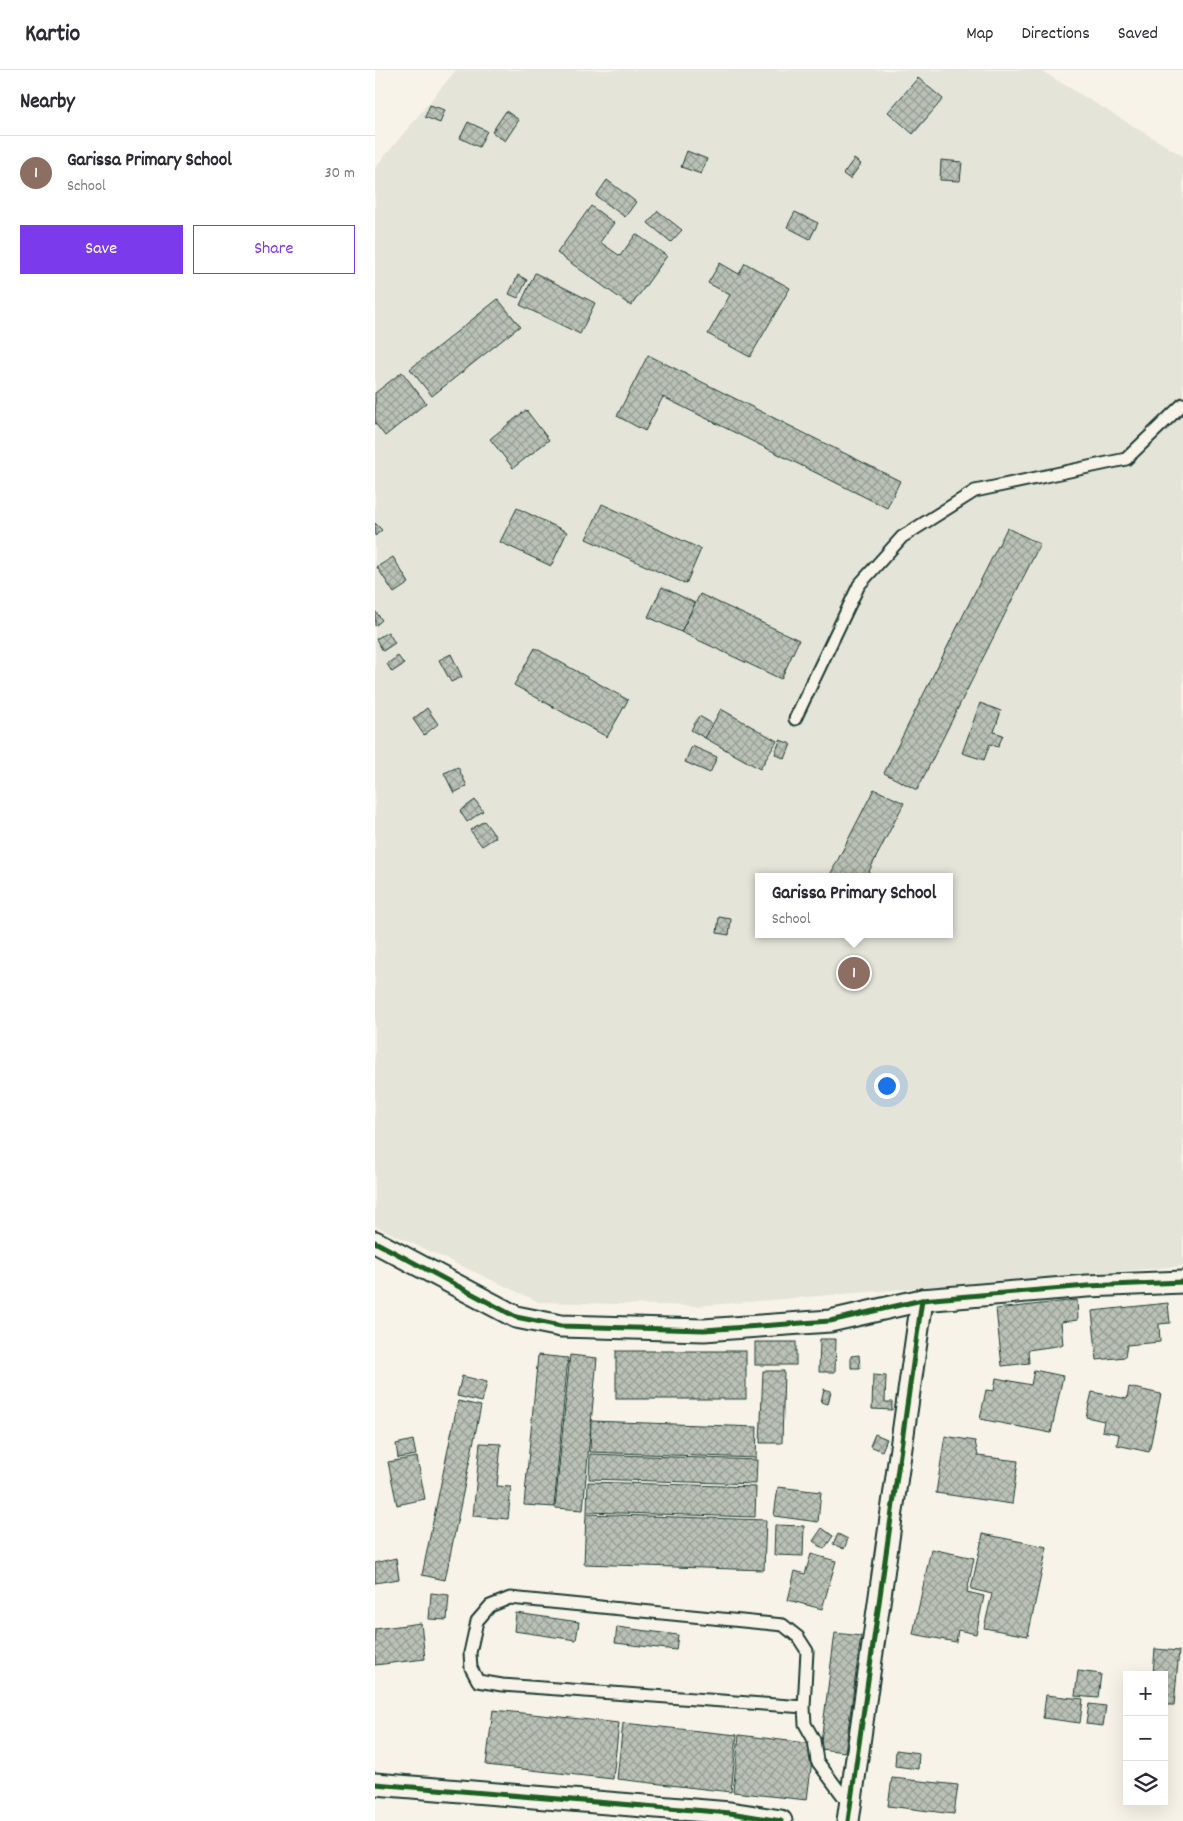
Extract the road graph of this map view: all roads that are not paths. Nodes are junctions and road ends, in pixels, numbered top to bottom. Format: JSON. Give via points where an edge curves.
{"nodes":[{"id":1,"x":1183,"y":404,"type":"edge"},
{"id":2,"x":795,"y":720,"type":"dead end"},
{"id":3,"x":375,"y":1242,"type":"edge"},
{"id":4,"x":1183,"y":1282,"type":"edge"},
{"id":5,"x":922,"y":1300,"type":"junction"},
{"id":6,"x":804,"y":1707,"type":"junction"},
{"id":7,"x":375,"y":1784,"type":"edge"},
{"id":8,"x":849,"y":1813,"type":"edge"},
{"id":9,"x":781,"y":1821,"type":"edge"}],
"edges":[{"from":1,"to":2,"type":"lane","via":[[1126,459],[975,491],[902,537],[859,585]]},
{"from":3,"to":5,"type":"street","via":[[516,1317],[561,1326],[704,1330],[830,1321]]},
{"from":4,"to":5,"type":"street","via":[[1087,1286]]},
{"from":5,"to":8,"type":"street"},
{"from":6,"to":6,"type":"lane","via":[[807,1651],[798,1637],[783,1625],[510,1598],[490,1606],[477,1621],[470,1653],[471,1668],[478,1681],[502,1685]]},
{"from":6,"to":8,"type":"lane","via":[[805,1724],[814,1740],[817,1761]]},
{"from":7,"to":9,"type":"street","via":[[730,1813]]}]}
